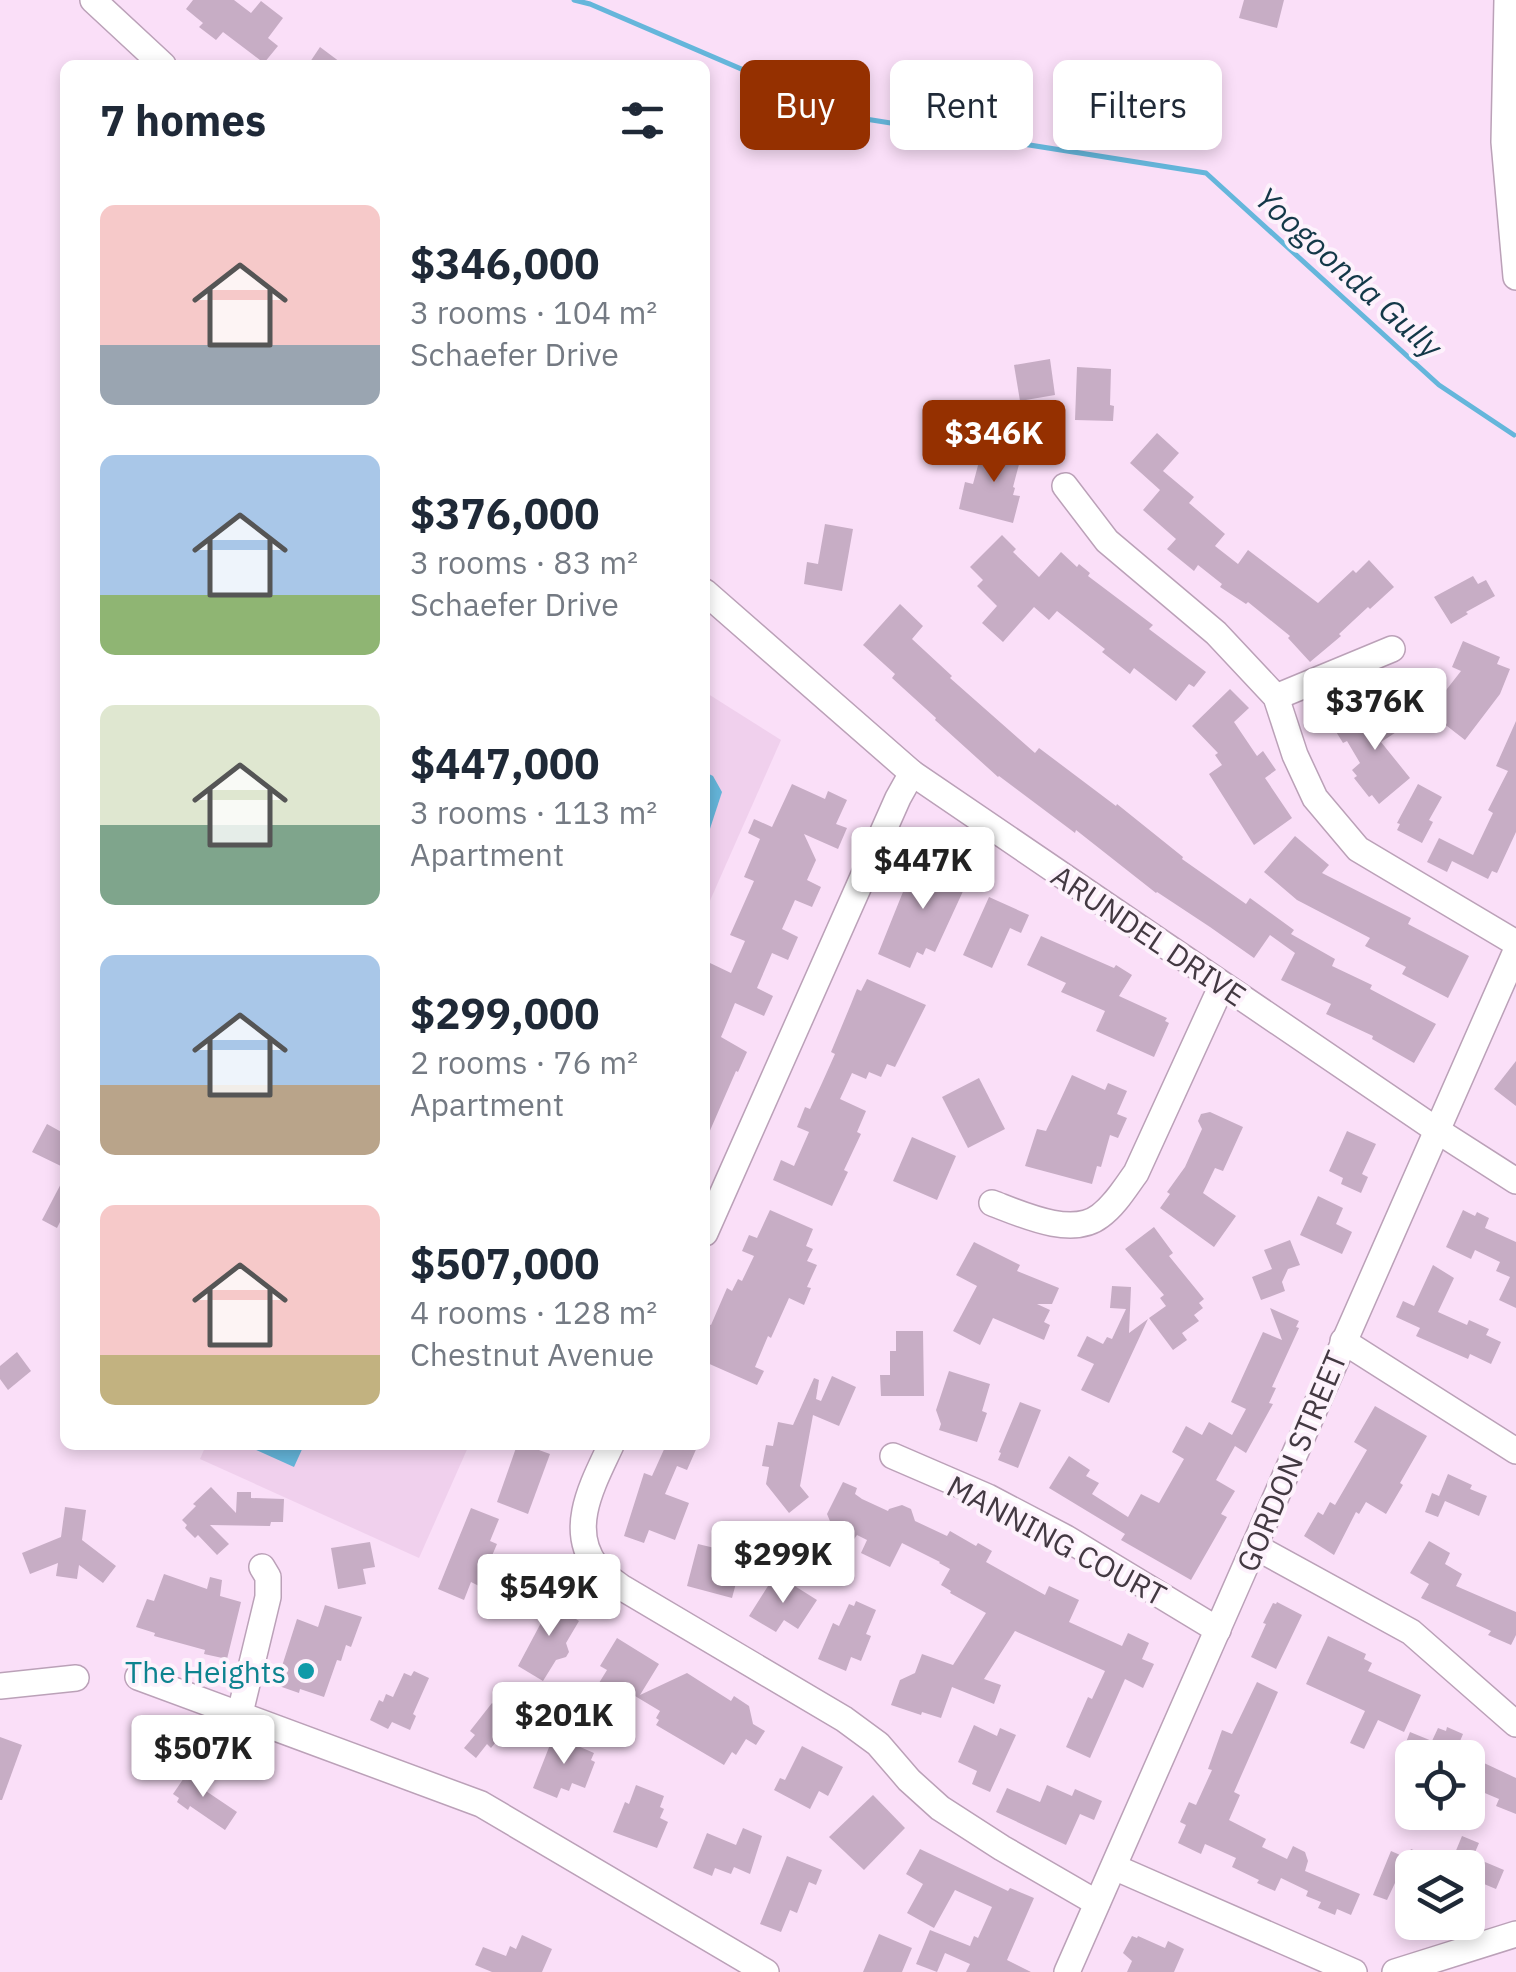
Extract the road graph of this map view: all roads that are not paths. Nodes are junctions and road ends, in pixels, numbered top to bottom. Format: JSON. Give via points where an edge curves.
{"nodes":[{"id":1,"x":93,"y":0,"type":"edge"},
{"id":2,"x":1507,"y":0,"type":"edge"},
{"id":3,"x":158,"y":60,"type":"edge"},
{"id":4,"x":1516,"y":276,"type":"edge"},
{"id":5,"x":1065,"y":486,"type":"dead end"},
{"id":6,"x":710,"y":596,"type":"edge"},
{"id":7,"x":1392,"y":649,"type":"dead end"},
{"id":8,"x":1276,"y":696,"type":"junction"},
{"id":9,"x":912,"y":773,"type":"junction"},
{"id":10,"x":1516,"y":943,"type":"edge"},
{"id":11,"x":1516,"y":951,"type":"edge"},
{"id":12,"x":1222,"y":985,"type":"junction"},
{"id":13,"x":1438,"y":1131,"type":"junction"},
{"id":14,"x":1516,"y":1180,"type":"edge"},
{"id":15,"x":992,"y":1203,"type":"dead end"},
{"id":16,"x":710,"y":1222,"type":"edge"},
{"id":17,"x":1343,"y":1341,"type":"junction"},
{"id":18,"x":608,"y":1450,"type":"edge"},
{"id":19,"x":1516,"y":1450,"type":"edge"},
{"id":20,"x":893,"y":1456,"type":"dead end"},
{"id":21,"x":1254,"y":1546,"type":"junction"},
{"id":22,"x":262,"y":1567,"type":"dead end"},
{"id":23,"x":1218,"y":1630,"type":"junction"},
{"id":24,"x":76,"y":1678,"type":"dead end"},
{"id":25,"x":138,"y":1678,"type":"dead end"},
{"id":26,"x":0,"y":1686,"type":"edge"},
{"id":27,"x":240,"y":1713,"type":"junction"},
{"id":28,"x":1516,"y":1724,"type":"edge"},
{"id":29,"x":1114,"y":1867,"type":"junction"},
{"id":30,"x":1098,"y":1902,"type":"junction"},
{"id":31,"x":1516,"y":1934,"type":"edge"},
{"id":32,"x":766,"y":1972,"type":"edge"},
{"id":33,"x":1068,"y":1972,"type":"edge"},
{"id":34,"x":1354,"y":1972,"type":"edge"},
{"id":35,"x":1396,"y":1972,"type":"edge"}],
"edges":[{"from":1,"to":3,"type":"street"},
{"from":2,"to":4,"type":"street","via":[[1504,142]]},
{"from":5,"to":8,"type":"street","via":[[1108,540],[1216,633]]},
{"from":6,"to":9,"type":"street","name":"ARUNDEL DRIVE"},
{"from":7,"to":8,"type":"street"},
{"from":8,"to":10,"type":"street","via":[[1315,798],[1358,849]]},
{"from":9,"to":12,"type":"street","name":"ARUNDEL DRIVE"},
{"from":9,"to":16,"type":"street"},
{"from":11,"to":13,"type":"street","name":"GORDON STREET"},
{"from":12,"to":13,"type":"street","name":"ARUNDEL DRIVE"},
{"from":12,"to":15,"type":"street","via":[[1136,1173],[1097,1220],[1040,1221]]},
{"from":13,"to":14,"type":"street","name":"ARUNDEL DRIVE"},
{"from":13,"to":17,"type":"street","name":"GORDON STREET"},
{"from":17,"to":19,"type":"street"},
{"from":17,"to":21,"type":"street","name":"GORDON STREET"},
{"from":18,"to":30,"type":"street","via":[[584,1509],[586,1546],[597,1567],[844,1719],[940,1808]]},
{"from":20,"to":23,"type":"street","name":"MANNING COURT","via":[[1066,1538]]},
{"from":21,"to":23,"type":"street","name":"GORDON STREET"},
{"from":21,"to":28,"type":"street","via":[[1411,1632]]},
{"from":22,"to":27,"type":"street","via":[[268,1597]]},
{"from":23,"to":29,"type":"street","name":"GORDON STREET"},
{"from":24,"to":26,"type":"street"},
{"from":25,"to":27,"type":"street"},
{"from":27,"to":32,"type":"street","via":[[481,1804]]},
{"from":29,"to":30,"type":"street","name":"GORDON STREET"},
{"from":29,"to":34,"type":"street"},
{"from":30,"to":33,"type":"street","name":"GORDON STREET"},
{"from":31,"to":35,"type":"street"}]}
